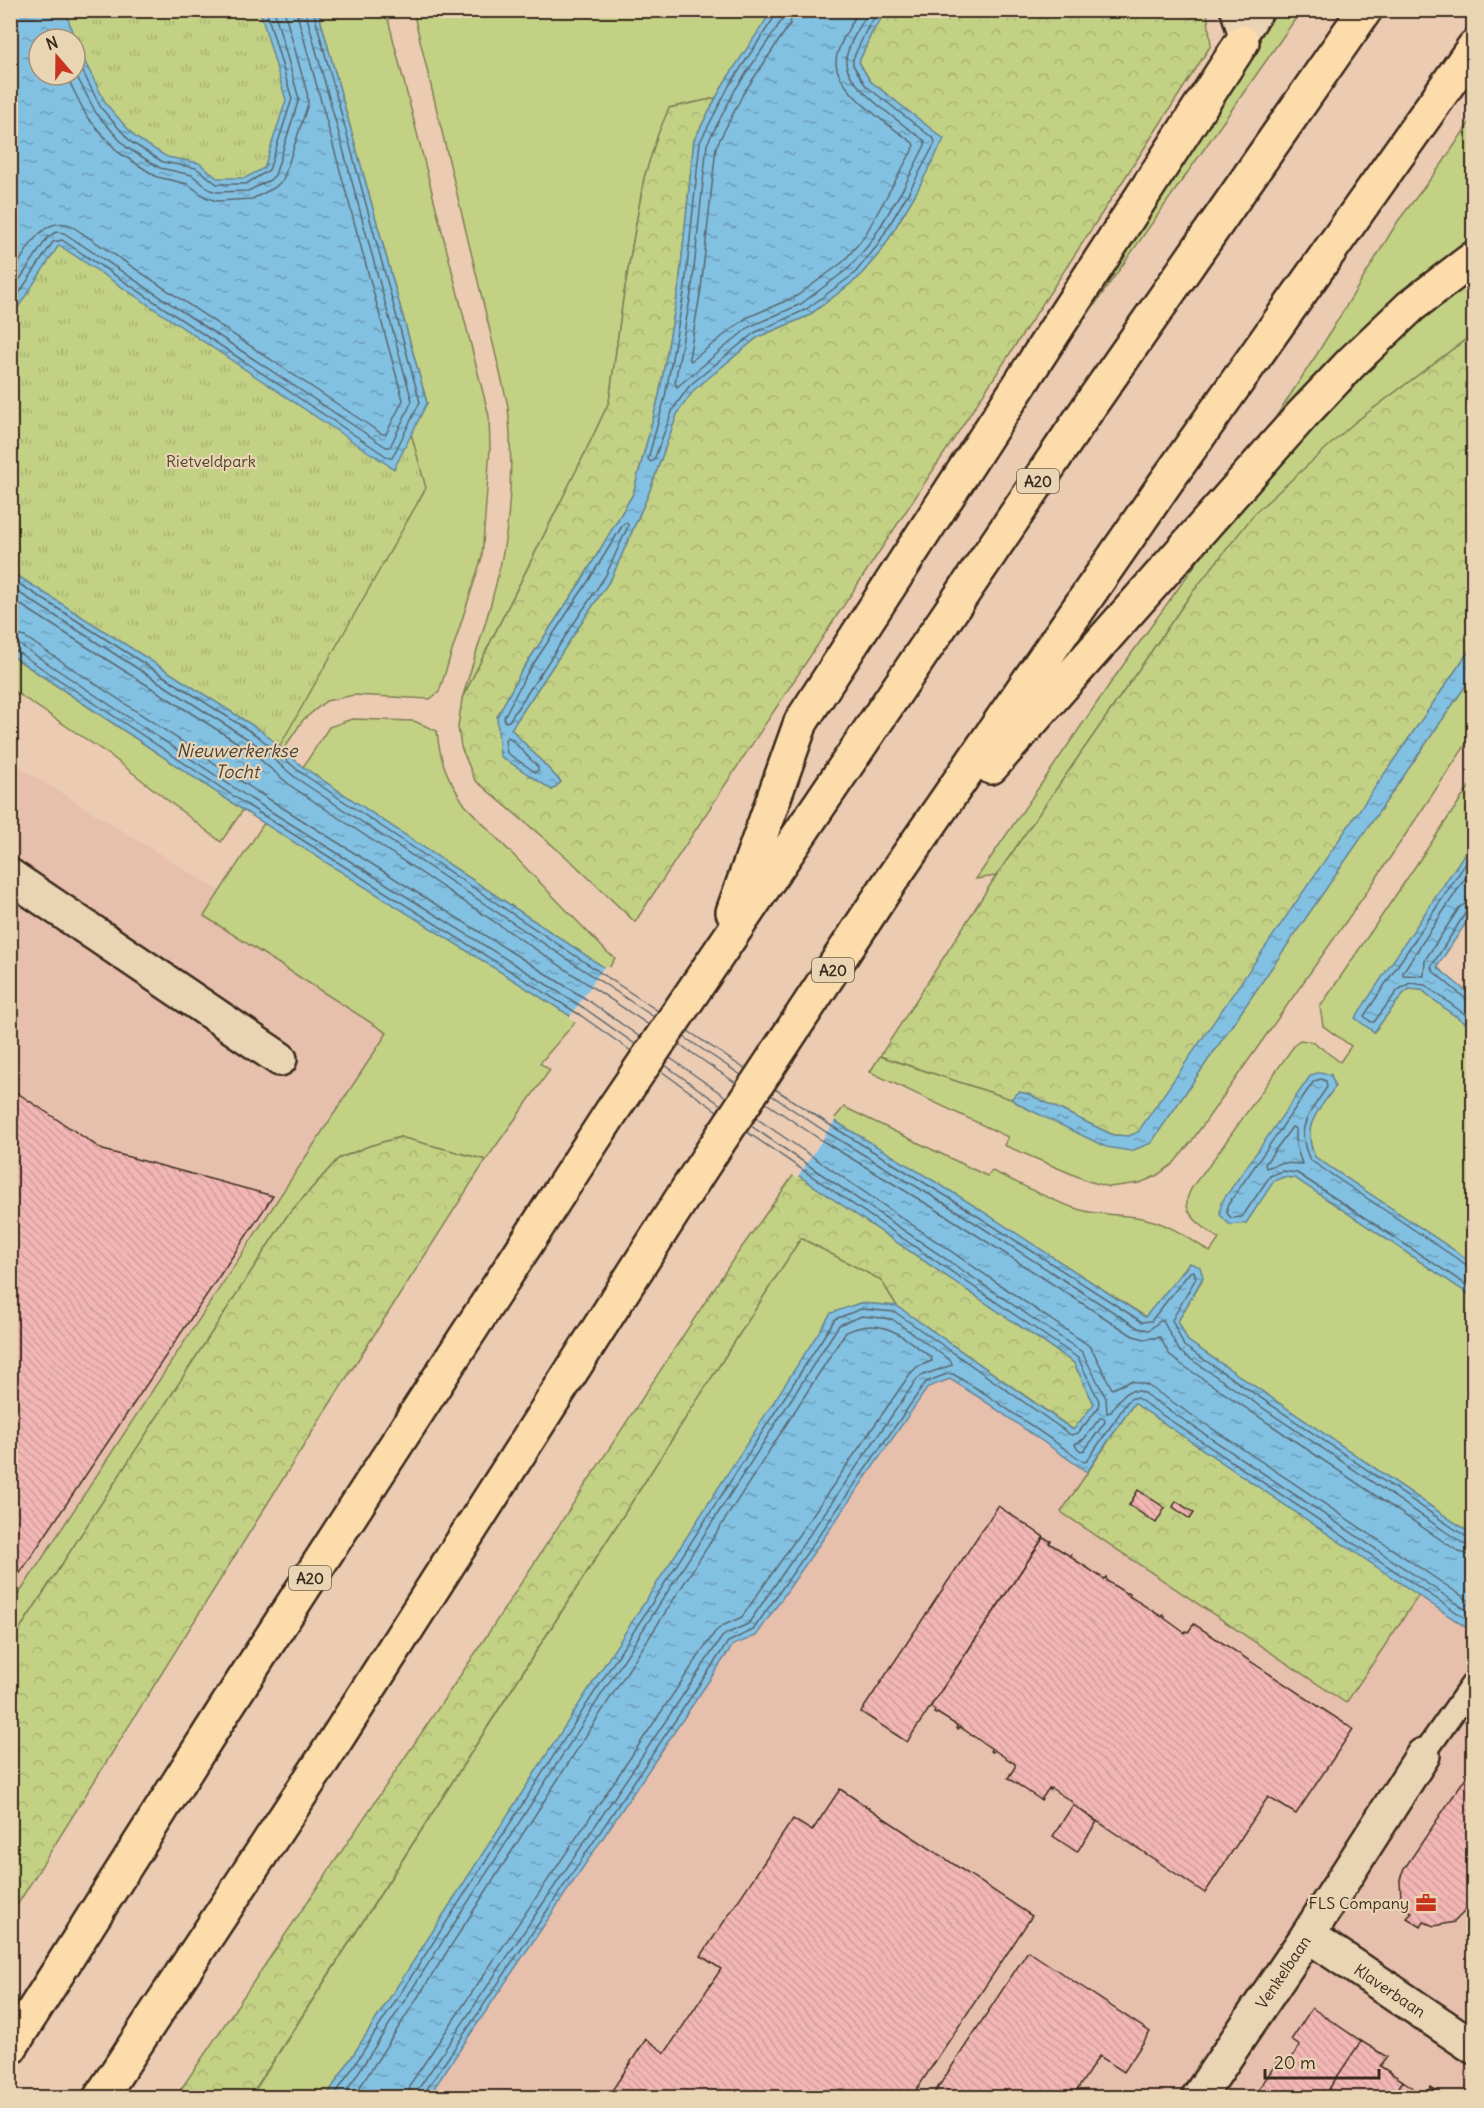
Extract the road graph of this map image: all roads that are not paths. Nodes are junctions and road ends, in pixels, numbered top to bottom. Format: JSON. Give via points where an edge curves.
{"nodes":[{"id":1,"x":1232,"y":10,"type":"edge"},
{"id":2,"x":1263,"y":10,"type":"edge"},
{"id":3,"x":1365,"y":10,"type":"edge"},
{"id":4,"x":1242,"y":42,"type":"junction"},
{"id":5,"x":1473,"y":47,"type":"edge"},
{"id":6,"x":1473,"y":258,"type":"edge"},
{"id":7,"x":10,"y":876,"type":"edge"},
{"id":8,"x":892,"y":879,"type":"junction"},
{"id":9,"x":717,"y":957,"type":"junction"},
{"id":10,"x":280,"y":1059,"type":"dead end"},
{"id":11,"x":1473,"y":1682,"type":"edge"},
{"id":12,"x":1424,"y":1755,"type":"joint"},
{"id":13,"x":1308,"y":1935,"type":"junction"},
{"id":14,"x":1473,"y":2047,"type":"edge"},
{"id":15,"x":10,"y":2048,"type":"edge"},
{"id":16,"x":100,"y":2097,"type":"edge"},
{"id":17,"x":1198,"y":2097,"type":"edge"}],
"edges":[{"from":1,"to":4,"type":"lane"},
{"from":2,"to":4,"type":"lane","number":"A20"},
{"from":3,"to":9,"type":"highway","number":"A20","via":[[1093,401]]},
{"from":4,"to":9,"type":"highway","number":"A20","via":[[801,722]]},
{"from":5,"to":8,"type":"highway","number":"A20"},
{"from":6,"to":8,"type":"highway","number":"A20","via":[[1411,306],[1302,415]]},
{"from":7,"to":10,"type":"street"},
{"from":8,"to":16,"type":"highway","number":"A20","via":[[700,1170],[323,1760]]},
{"from":9,"to":15,"type":"highway","number":"A20","via":[[612,1111]]},
{"from":11,"to":12,"type":"lane"},
{"from":12,"to":13,"type":"street","name":"Venkelbaan"},
{"from":13,"to":14,"type":"street","name":"Klaverbaan"},
{"from":13,"to":17,"type":"street","name":"Venkelbaan"}]}
